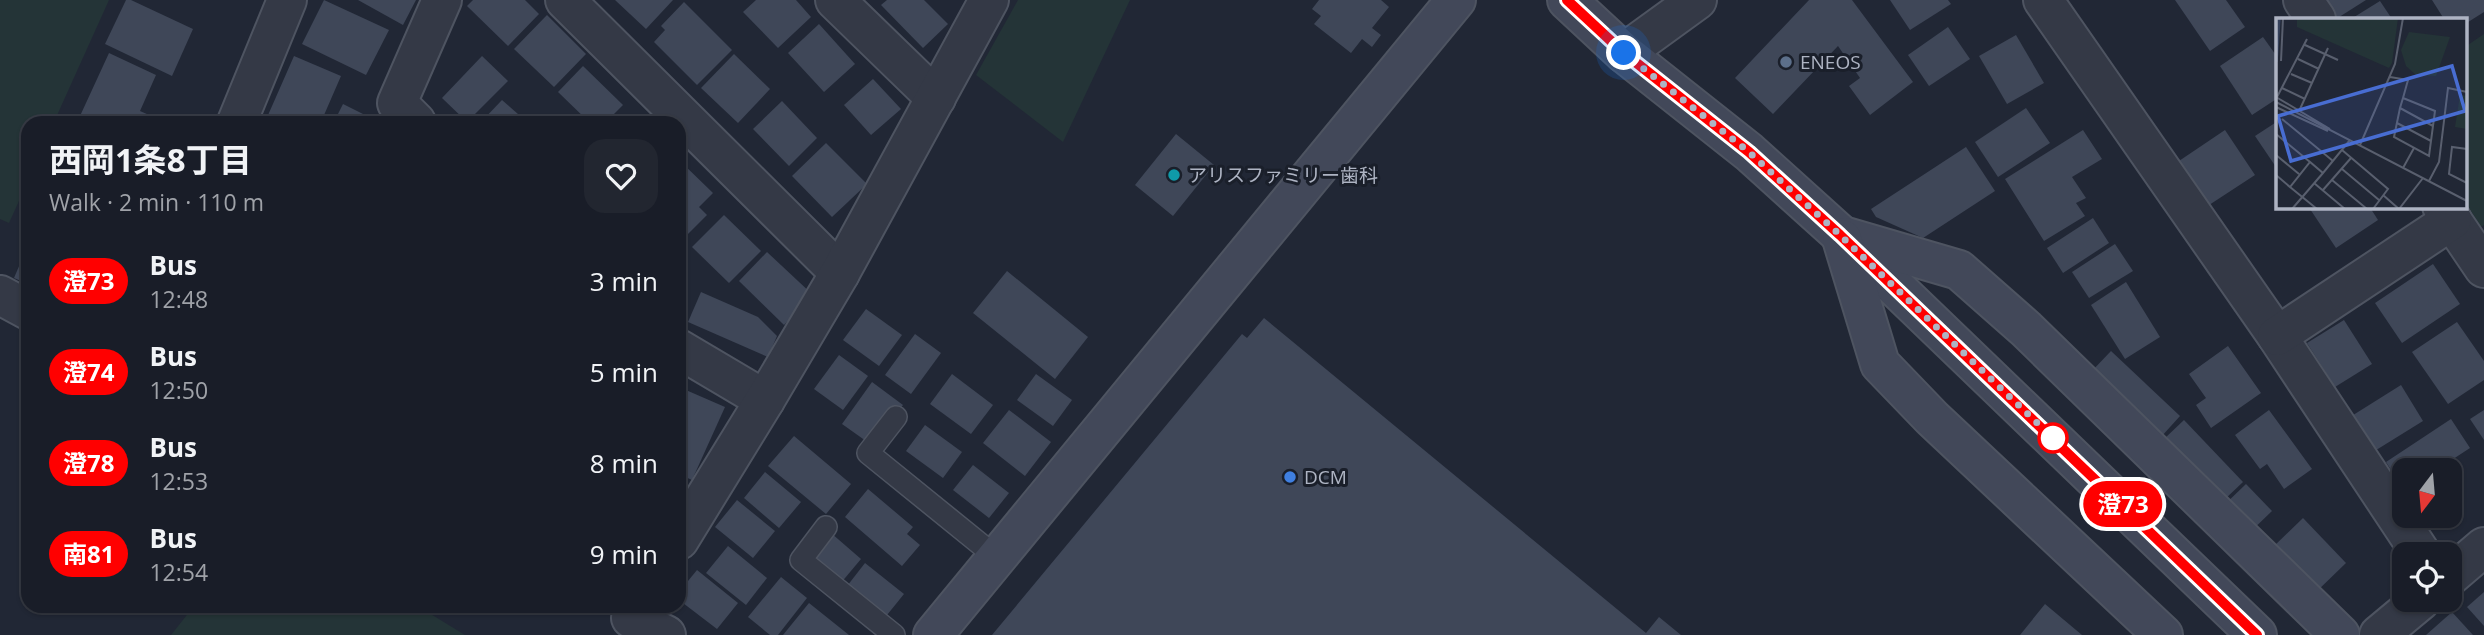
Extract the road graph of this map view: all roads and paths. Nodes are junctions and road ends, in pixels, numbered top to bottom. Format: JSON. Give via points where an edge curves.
{"nodes":[{"id":1,"x":287,"y":0,"type":"edge"},
{"id":2,"x":442,"y":0,"type":"edge"},
{"id":3,"x":565,"y":0,"type":"edge"},
{"id":4,"x":835,"y":0,"type":"edge"},
{"id":5,"x":989,"y":0,"type":"edge"},
{"id":6,"x":1456,"y":0,"type":"edge"},
{"id":7,"x":1567,"y":0,"type":"edge"},
{"id":8,"x":1697,"y":0,"type":"edge"},
{"id":9,"x":2043,"y":0,"type":"edge"},
{"id":10,"x":2303,"y":0,"type":"edge"},
{"id":11,"x":2315,"y":18,"type":"edge"},
{"id":12,"x":1624,"y":53,"type":"junction"},
{"id":13,"x":936,"y":98,"type":"junction"},
{"id":14,"x":239,"y":116,"type":"edge"},
{"id":15,"x":410,"y":116,"type":"edge"},
{"id":16,"x":682,"y":116,"type":"edge"},
{"id":17,"x":686,"y":120,"type":"edge"},
{"id":18,"x":2447,"y":213,"type":"edge"},
{"id":19,"x":1840,"y":235,"type":"junction"},
{"id":20,"x":2484,"y":268,"type":"edge"},
{"id":21,"x":840,"y":273,"type":"junction"},
{"id":22,"x":0,"y":295,"type":"edge"},
{"id":23,"x":21,"y":306,"type":"edge"},
{"id":24,"x":2277,"y":336,"type":"junction"},
{"id":25,"x":686,"y":353,"type":"edge"},
{"id":26,"x":765,"y":400,"type":"junction"},
{"id":27,"x":896,"y":416,"type":"dead end"},
{"id":28,"x":826,"y":527,"type":"dead end"},
{"id":29,"x":686,"y":529,"type":"edge"},
{"id":30,"x":2413,"y":542,"type":"edge"},
{"id":31,"x":2484,"y":547,"type":"edge"},
{"id":32,"x":995,"y":556,"type":"junction"},
{"id":33,"x":2462,"y":566,"type":"edge"},
{"id":34,"x":2407,"y":612,"type":"edge"},
{"id":35,"x":634,"y":613,"type":"edge"},
{"id":36,"x":666,"y":635,"type":"edge"},
{"id":37,"x":894,"y":635,"type":"edge"},
{"id":38,"x":933,"y":635,"type":"edge"},
{"id":39,"x":2163,"y":635,"type":"edge"},
{"id":40,"x":2258,"y":635,"type":"edge"},
{"id":41,"x":2340,"y":635,"type":"edge"},
{"id":42,"x":2379,"y":635,"type":"edge"}],
"edges":[{"from":1,"to":14,"type":"street"},
{"from":2,"to":15,"type":"street","via":[[397,103]]},
{"from":3,"to":16,"type":"street"},
{"from":4,"to":13,"type":"street"},
{"from":5,"to":13,"type":"street"},
{"from":6,"to":32,"type":"street"},
{"from":7,"to":12,"type":"street"},
{"from":8,"to":12,"type":"street"},
{"from":9,"to":24,"type":"street"},
{"from":10,"to":11,"type":"street"},
{"from":12,"to":19,"type":"street","via":[[1749,152]]},
{"from":13,"to":21,"type":"street"},
{"from":17,"to":21,"type":"street"},
{"from":18,"to":20,"type":"street"},
{"from":18,"to":24,"type":"street"},
{"from":19,"to":39,"type":"street","via":[[1880,364]]},
{"from":19,"to":40,"type":"street"},
{"from":19,"to":41,"type":"street","via":[[1959,270]]},
{"from":21,"to":26,"type":"street"},
{"from":22,"to":23,"type":"street"},
{"from":24,"to":30,"type":"street"},
{"from":25,"to":26,"type":"street"},
{"from":26,"to":29,"type":"street"},
{"from":27,"to":32,"type":"lane","via":[[868,453]]},
{"from":28,"to":37,"type":"lane","via":[[802,561]]},
{"from":31,"to":33,"type":"street"},
{"from":32,"to":38,"type":"street"},
{"from":34,"to":42,"type":"street"},
{"from":35,"to":36,"type":"street","via":[[631,618]]}]}
